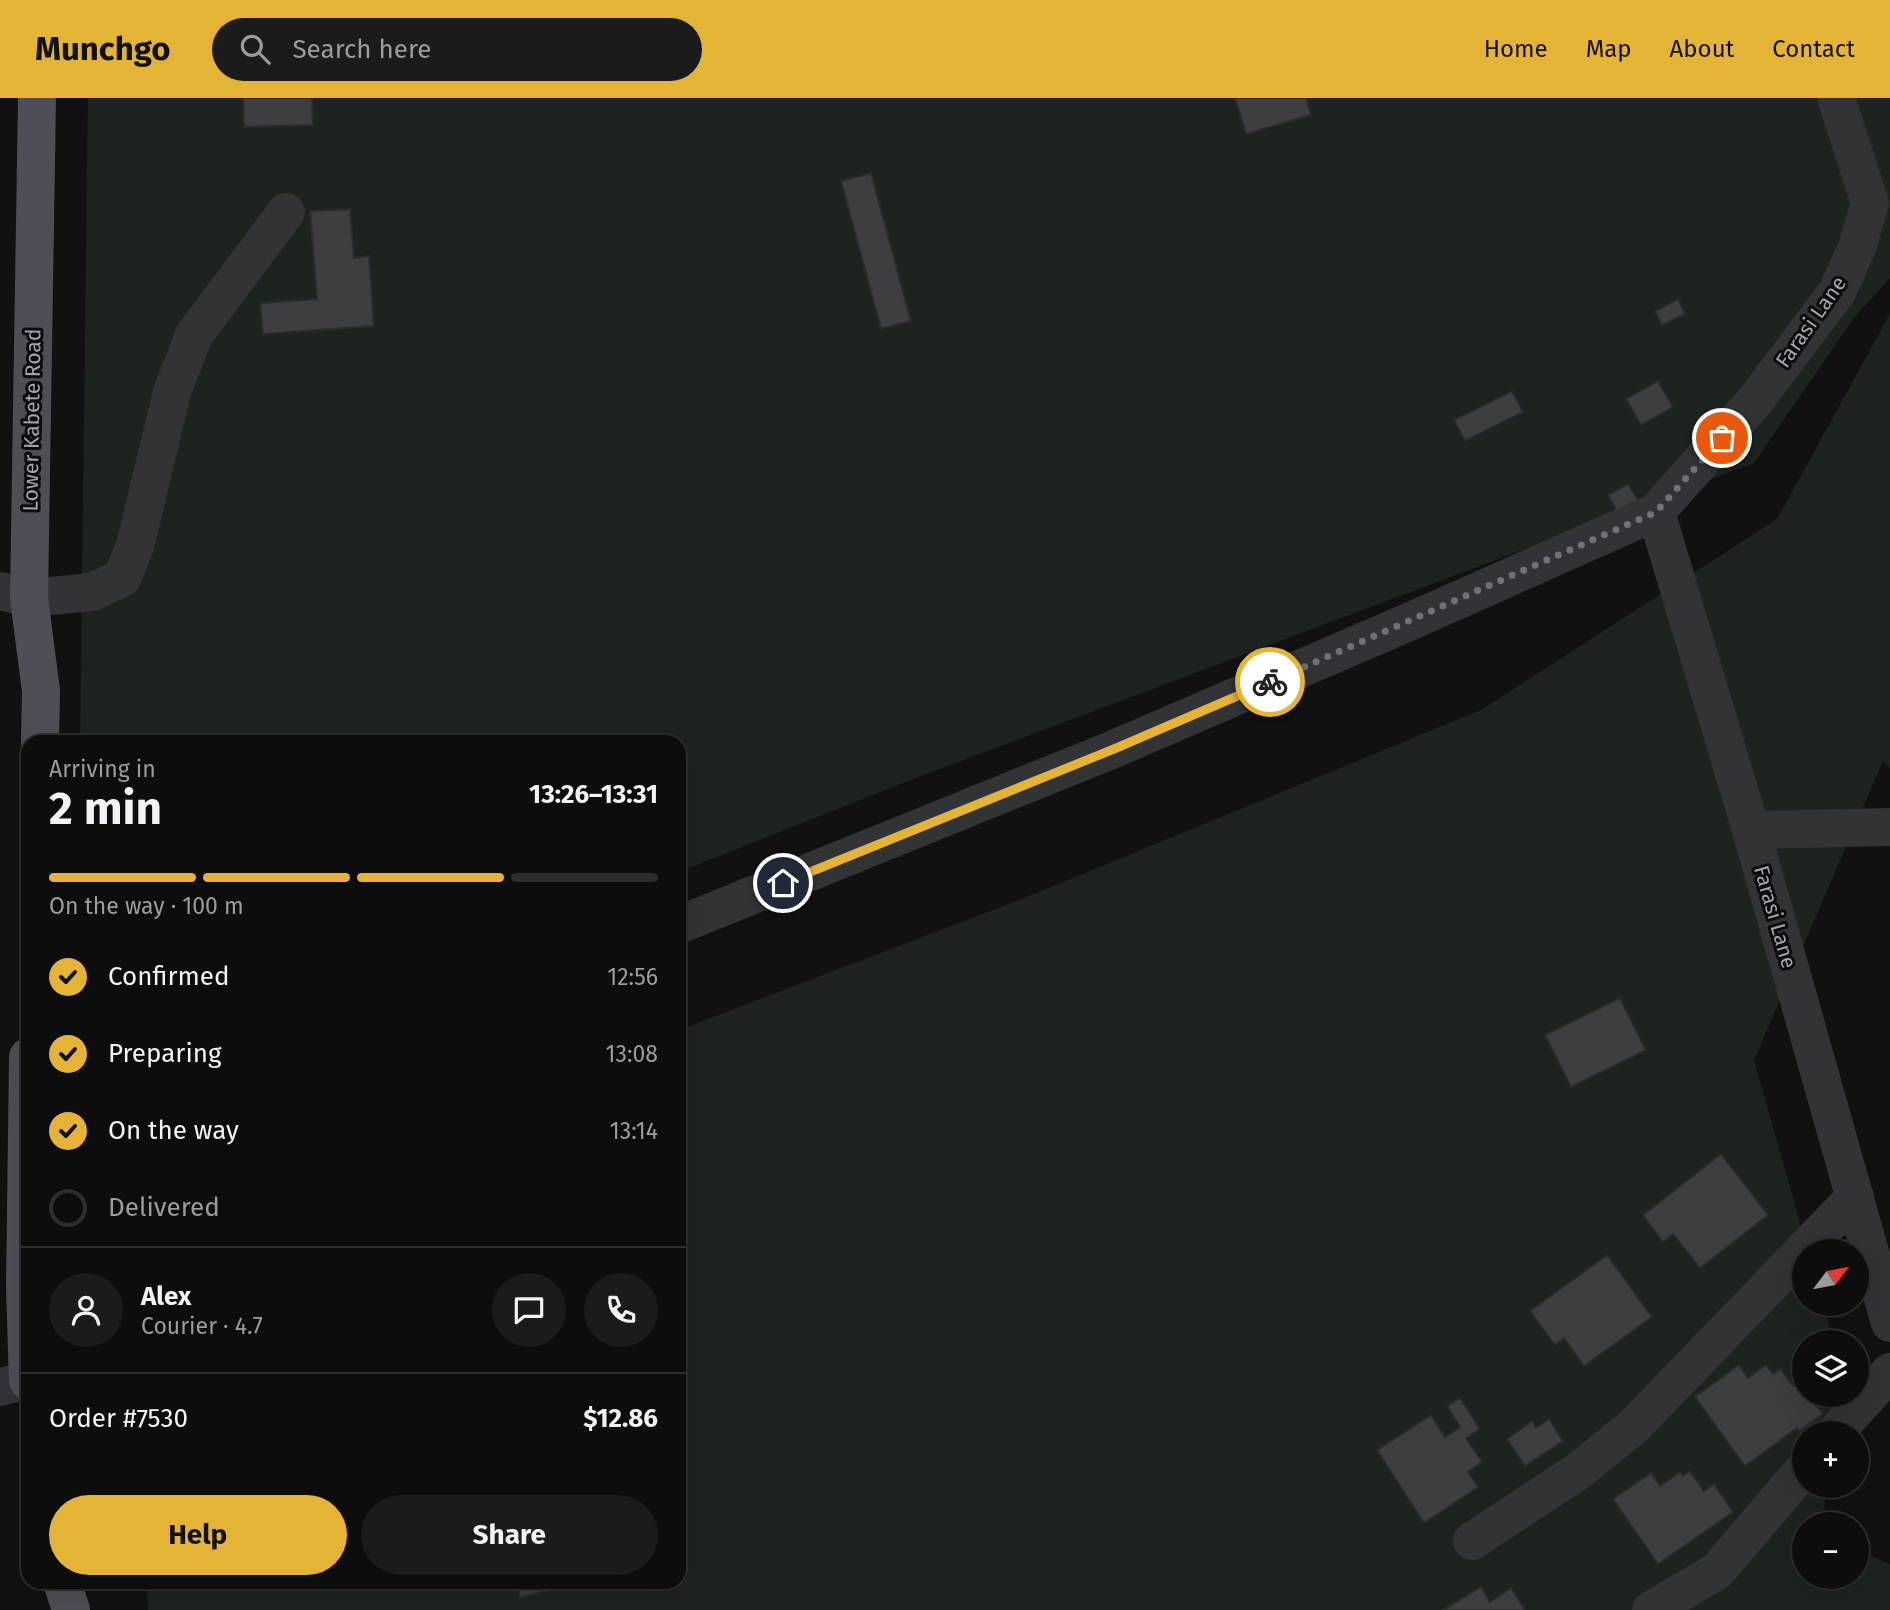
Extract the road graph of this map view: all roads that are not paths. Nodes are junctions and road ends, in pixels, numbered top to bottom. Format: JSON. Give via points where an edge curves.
{"nodes":[{"id":1,"x":37,"y":98,"type":"edge"},
{"id":2,"x":1836,"y":98,"type":"edge"},
{"id":3,"x":286,"y":212,"type":"dead end"},
{"id":4,"x":1656,"y":512,"type":"junction"},
{"id":5,"x":14,"y":595,"type":"edge"},
{"id":6,"x":40,"y":735,"type":"edge"},
{"id":7,"x":1890,"y":827,"type":"edge"},
{"id":8,"x":1751,"y":830,"type":"junction"},
{"id":9,"x":686,"y":922,"type":"edge"},
{"id":10,"x":1855,"y":1197,"type":"junction"},
{"id":11,"x":1890,"y":1323,"type":"edge"},
{"id":12,"x":1890,"y":1372,"type":"edge"},
{"id":13,"x":21,"y":1382,"type":"edge"},
{"id":14,"x":0,"y":1387,"type":"edge"},
{"id":15,"x":1846,"y":1421,"type":"edge"},
{"id":16,"x":1792,"y":1483,"type":"edge"},
{"id":17,"x":1472,"y":1541,"type":"dead end"},
{"id":18,"x":64,"y":1589,"type":"edge"},
{"id":19,"x":71,"y":1610,"type":"edge"},
{"id":20,"x":1651,"y":1610,"type":"edge"}],
"edges":[{"from":1,"to":5,"type":"main road","name":"Lower Kabete Road"},
{"from":2,"to":4,"type":"street","name":"Farasi Lane","via":[[1870,203],[1857,247],[1837,292],[1754,402]]},
{"from":3,"to":5,"type":"street","via":[[194,335],[172,392],[135,547],[122,578],[92,592]]},
{"from":4,"to":8,"type":"street","name":"Farasi Lane"},
{"from":4,"to":9,"type":"street","name":"Farasi Lane","via":[[1114,749]]},
{"from":5,"to":6,"type":"main road","name":"Lower Kabete Road","via":[[41,691]]},
{"from":7,"to":8,"type":"street"},
{"from":8,"to":10,"type":"street","name":"Farasi Lane"},
{"from":10,"to":11,"type":"street","name":"Farasi Lane"},
{"from":10,"to":17,"type":"street","via":[[1634,1426],[1577,1472]]},
{"from":12,"to":15,"type":"street"},
{"from":13,"to":14,"type":"street"},
{"from":16,"to":20,"type":"street","via":[[1717,1571]]},
{"from":18,"to":19,"type":"main road"}]}
